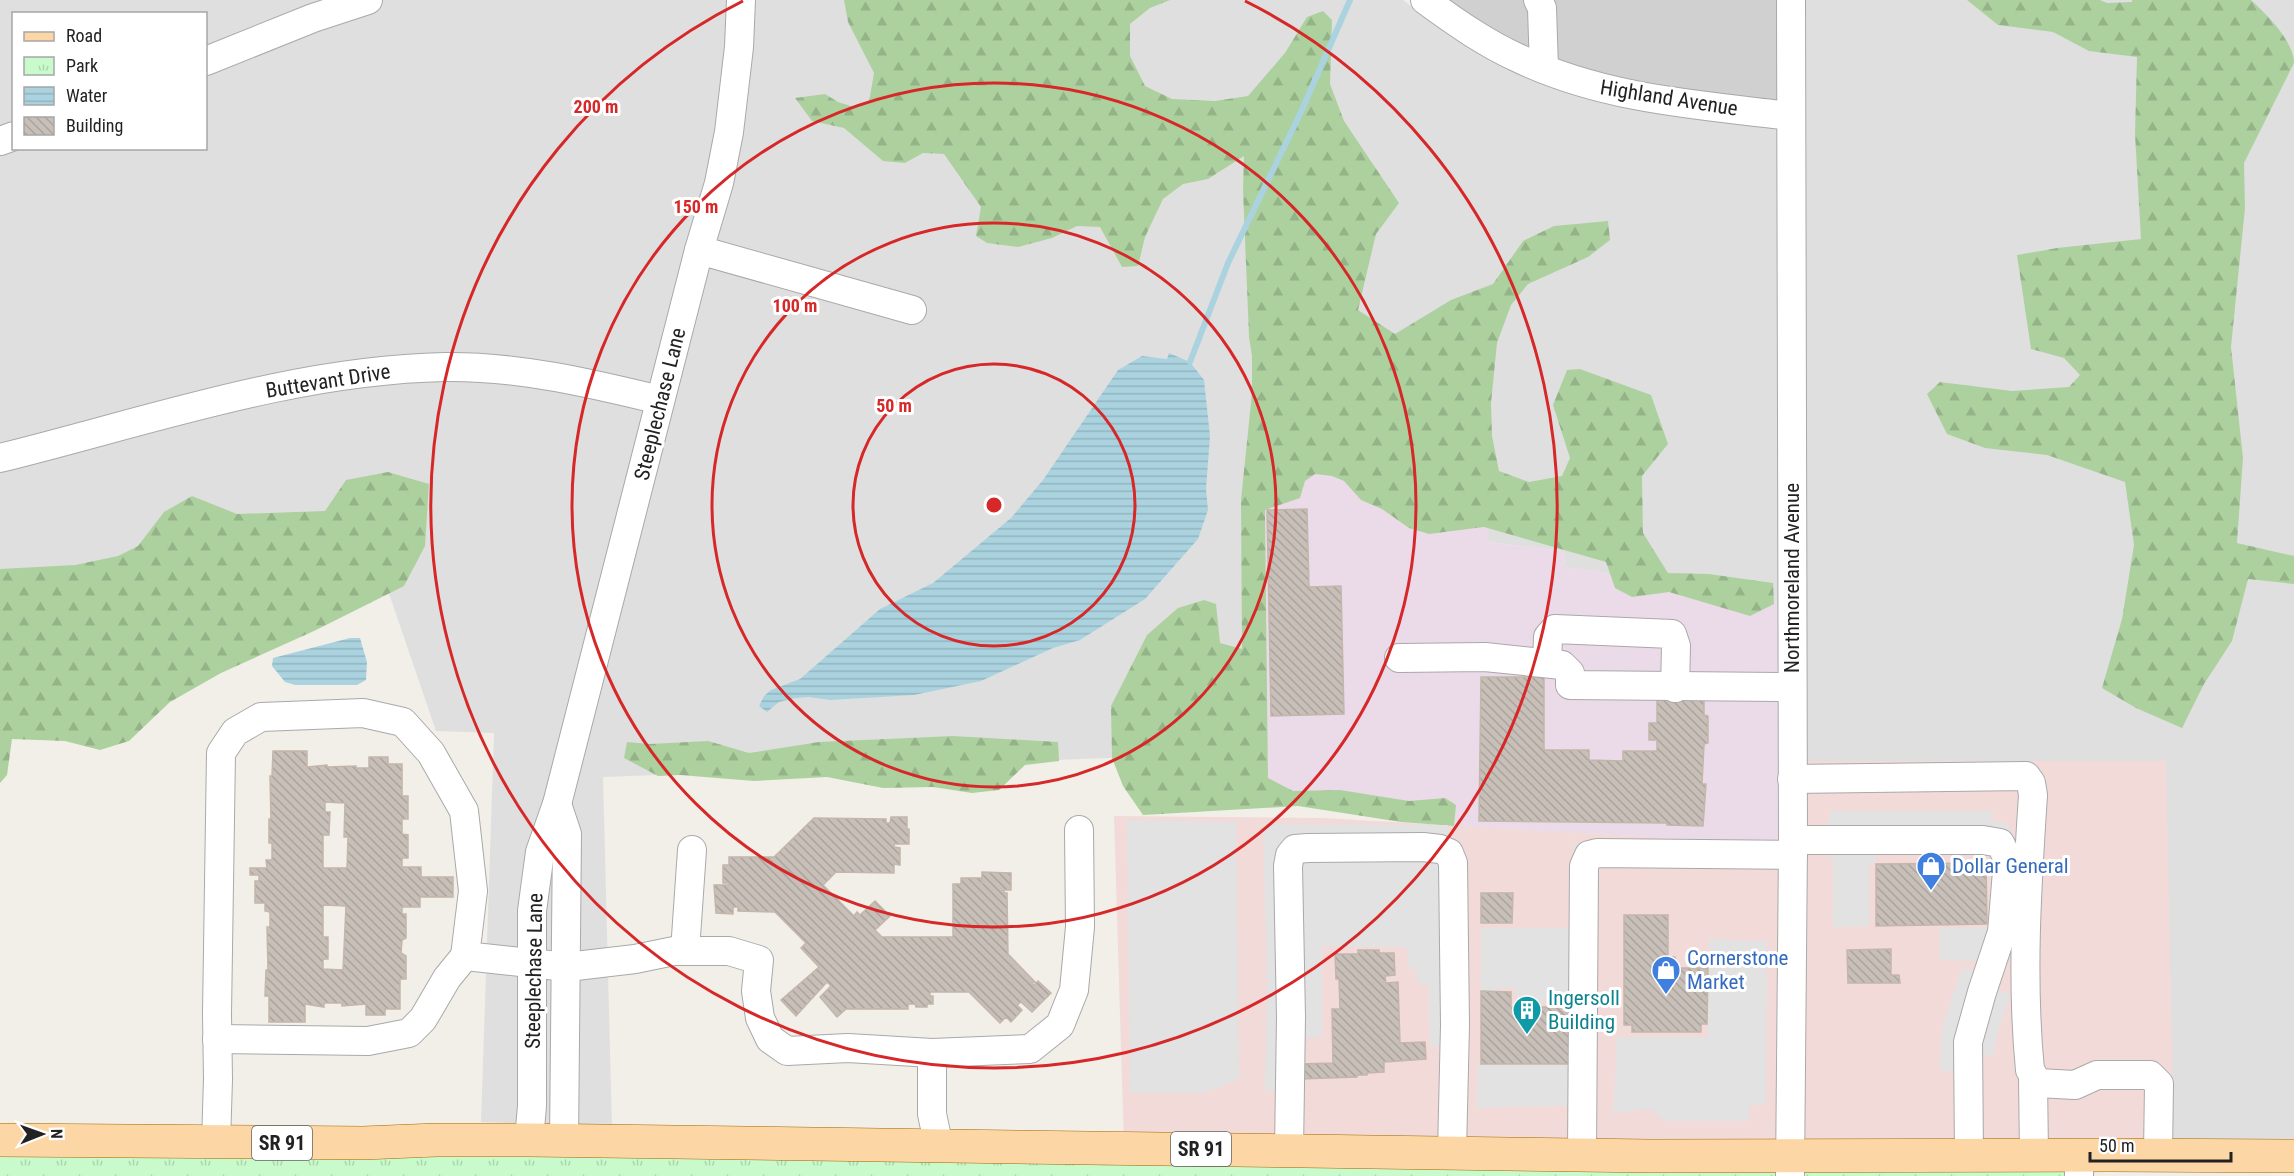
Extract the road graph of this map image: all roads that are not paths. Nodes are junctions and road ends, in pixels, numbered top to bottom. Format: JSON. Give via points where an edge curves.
{"nodes":[{"id":1,"x":368,"y":0,"type":"edge"},
{"id":2,"x":741,"y":0,"type":"edge"},
{"id":3,"x":1425,"y":0,"type":"edge"},
{"id":4,"x":1538,"y":0,"type":"edge"},
{"id":5,"x":1791,"y":0,"type":"edge"},
{"id":6,"x":207,"y":61,"type":"edge"},
{"id":7,"x":1544,"y":69,"type":"junction"},
{"id":8,"x":1791,"y":116,"type":"junction"},
{"id":9,"x":699,"y":250,"type":"junction"},
{"id":10,"x":912,"y":310,"type":"dead end"},
{"id":11,"x":660,"y":400,"type":"junction"},
{"id":12,"x":0,"y":458,"type":"edge"},
{"id":13,"x":1399,"y":658,"type":"dead end"},
{"id":14,"x":1547,"y":663,"type":"junction"},
{"id":15,"x":1791,"y":687,"type":"junction"},
{"id":16,"x":1675,"y":688,"type":"junction"},
{"id":17,"x":1792,"y":779,"type":"junction"},
{"id":18,"x":557,"y":804,"type":"junction"},
{"id":19,"x":1079,"y":830,"type":"dead end"},
{"id":20,"x":1792,"y":848,"type":"junction"},
{"id":21,"x":692,"y":850,"type":"dead end"},
{"id":22,"x":685,"y":951,"type":"junction"},
{"id":23,"x":465,"y":956,"type":"junction"},
{"id":24,"x":532,"y":964,"type":"junction"},
{"id":25,"x":567,"y":967,"type":"junction"},
{"id":26,"x":217,"y":1040,"type":"junction"},
{"id":27,"x":932,"y":1053,"type":"junction"},
{"id":28,"x":2033,"y":1078,"type":"junction"},
{"id":29,"x":0,"y":1140,"type":"edge"},
{"id":30,"x":529,"y":1140,"type":"junction"},
{"id":31,"x":564,"y":1141,"type":"junction"},
{"id":32,"x":216,"y":1143,"type":"junction"},
{"id":33,"x":927,"y":1147,"type":"junction"},
{"id":34,"x":1289,"y":1150,"type":"junction"},
{"id":35,"x":1452,"y":1152,"type":"junction"},
{"id":36,"x":1582,"y":1155,"type":"junction"},
{"id":37,"x":1969,"y":1155,"type":"junction"},
{"id":38,"x":2034,"y":1155,"type":"junction"},
{"id":39,"x":2158,"y":1155,"type":"junction"},
{"id":40,"x":2294,"y":1156,"type":"edge"},
{"id":41,"x":2079,"y":1165,"type":"edge"},
{"id":42,"x":1789,"y":1166,"type":"edge"}],
"edges":[{"from":1,"to":6,"type":"street"},
{"from":2,"to":9,"type":"street","name":"Steeplechase Lane","via":[[729,132]]},
{"from":3,"to":7,"type":"street","name":"Highland Avenue","via":[[1475,36]]},
{"from":4,"to":7,"type":"street","via":[[1542,8]]},
{"from":5,"to":8,"type":"street","name":"Northmoreland Avenue"},
{"from":7,"to":8,"type":"street","name":"Highland Avenue","via":[[1628,95]]},
{"from":8,"to":15,"type":"street","name":"Northmoreland Avenue"},
{"from":9,"to":10,"type":"street"},
{"from":9,"to":11,"type":"street","name":"Steeplechase Lane"},
{"from":11,"to":12,"type":"street","name":"Buttevant Drive","via":[[563,378],[505,370],[446,367],[374,371],[271,388]]},
{"from":11,"to":18,"type":"street","name":"Steeplechase Lane"},
{"from":13,"to":14,"type":"street","via":[[1485,657]]},
{"from":14,"to":16,"type":"street","via":[[1562,665],[1570,673],[1570,685]]},
{"from":14,"to":16,"type":"street","via":[[1548,637],[1555,629],[1672,634],[1676,646]]},
{"from":15,"to":16,"type":"street"},
{"from":15,"to":17,"type":"street","name":"Northmoreland Avenue"},
{"from":17,"to":20,"type":"street","name":"Northmoreland Avenue"},
{"from":17,"to":28,"type":"street","via":[[2026,776],[2033,795],[2026,961],[2028,1051]]},
{"from":18,"to":24,"type":"street","name":"Steeplechase Lane","via":[[540,852],[532,911]]},
{"from":18,"to":25,"type":"street","name":"Steeplechase Lane","via":[[567,834]]},
{"from":19,"to":27,"type":"street","via":[[1080,927],[1074,990],[1060,1024],[1030,1049]]},
{"from":20,"to":36,"type":"street","via":[[1588,855],[1584,866]]},
{"from":20,"to":37,"type":"street","via":[[1983,840],[2000,843],[2008,859],[2002,932],[1968,1042]]},
{"from":20,"to":42,"type":"street","name":"Northmoreland Avenue"},
{"from":21,"to":22,"type":"street"},
{"from":22,"to":25,"type":"street"},
{"from":22,"to":27,"type":"street","via":[[729,951],[759,960],[756,991],[760,1018],[770,1039],[788,1051],[848,1048]]},
{"from":23,"to":24,"type":"street"},
{"from":23,"to":26,"type":"street","via":[[423,1019],[409,1033],[368,1041]]},
{"from":23,"to":26,"type":"street","via":[[473,891],[464,811],[431,753],[403,722],[363,713],[261,717],[235,732],[221,753]]},
{"from":24,"to":25,"type":"street"},
{"from":24,"to":30,"type":"street","name":"Steeplechase Lane"},
{"from":25,"to":31,"type":"street","name":"Steeplechase Lane"},
{"from":26,"to":32,"type":"street"},
{"from":27,"to":33,"type":"street","via":[[932,1114]]},
{"from":28,"to":38,"type":"street"},
{"from":28,"to":39,"type":"street","via":[[2038,1083],[2075,1085],[2097,1075],[2150,1075],[2159,1084]]},
{"from":29,"to":32,"type":"main road","number":"SR 91"},
{"from":30,"to":31,"type":"main road","number":"SR 91"},
{"from":30,"to":32,"type":"main road","number":"SR 91"},
{"from":31,"to":33,"type":"main road","number":"SR 91"},
{"from":33,"to":34,"type":"main road","number":"SR 91"},
{"from":34,"to":35,"type":"main road","number":"SR 91"},
{"from":34,"to":35,"type":"street","via":[[1290,855],[1295,849],[1308,848],[1423,847],[1449,853],[1453,863]]},
{"from":35,"to":36,"type":"main road","number":"SR 91"},
{"from":36,"to":42,"type":"main road","number":"SR 91"},
{"from":37,"to":38,"type":"main road","number":"SR 91"},
{"from":37,"to":42,"type":"main road","number":"SR 91"},
{"from":38,"to":41,"type":"main road","number":"SR 91"},
{"from":39,"to":40,"type":"main road","number":"SR 91"},
{"from":39,"to":41,"type":"main road","number":"SR 91"}]}
